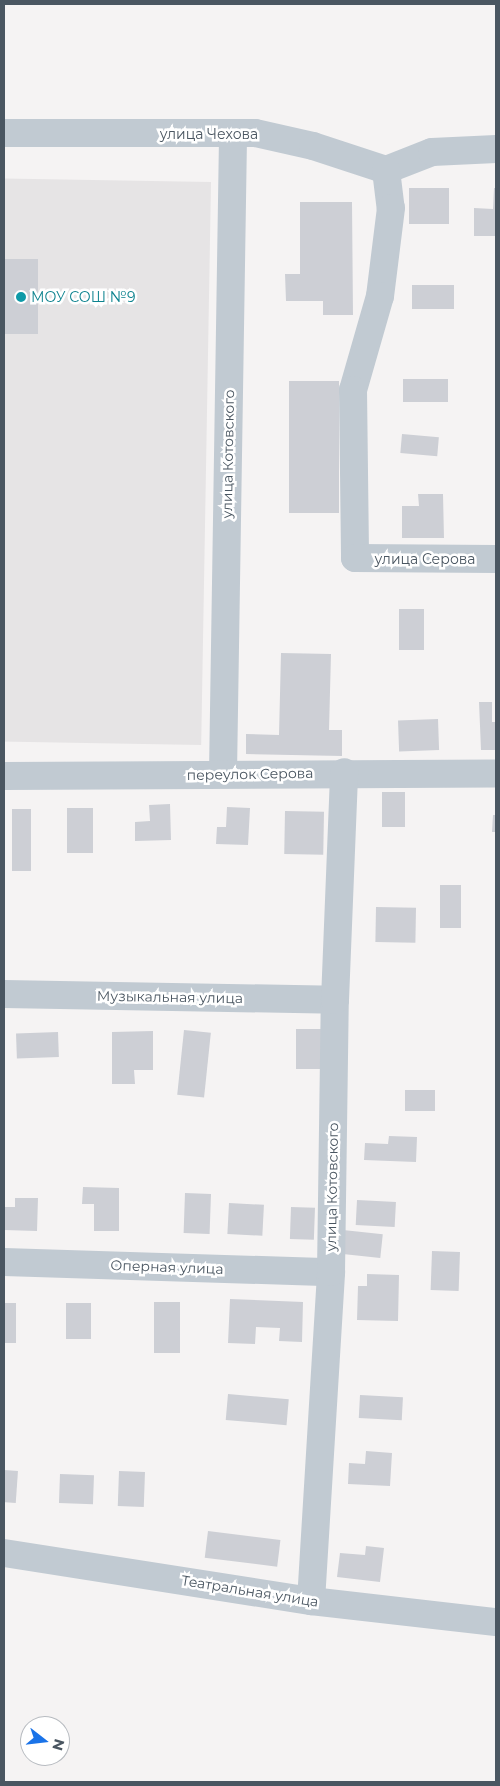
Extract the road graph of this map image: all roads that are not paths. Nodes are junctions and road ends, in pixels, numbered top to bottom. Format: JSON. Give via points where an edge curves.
{"nodes":[{"id":1,"x":4,"y":133,"type":"edge"},
{"id":2,"x":233,"y":134,"type":"junction"},
{"id":3,"x":496,"y":149,"type":"edge"},
{"id":4,"x":386,"y":170,"type":"junction"},
{"id":5,"x":496,"y":559,"type":"edge"},
{"id":6,"x":344,"y":772,"type":"junction"},
{"id":7,"x":496,"y":773,"type":"edge"},
{"id":8,"x":223,"y":774,"type":"junction"},
{"id":9,"x":4,"y":776,"type":"edge"},
{"id":10,"x":4,"y":994,"type":"edge"},
{"id":11,"x":335,"y":1000,"type":"junction"},
{"id":12,"x":4,"y":1262,"type":"edge"},
{"id":13,"x":331,"y":1272,"type":"junction"},
{"id":14,"x":4,"y":1553,"type":"edge"},
{"id":15,"x":311,"y":1601,"type":"junction"},
{"id":16,"x":496,"y":1622,"type":"edge"}],
"edges":[{"from":1,"to":2,"type":"street","name":"улица Чехова"},
{"from":2,"to":4,"type":"street","name":"улица Чехова","via":[[255,133],[282,138]]},
{"from":2,"to":8,"type":"street","name":"улица Котовского"},
{"from":3,"to":4,"type":"street","via":[[432,152]]},
{"from":4,"to":5,"type":"street","name":"улица Серова","via":[[390,208],[380,296],[354,390],[355,558]]},
{"from":6,"to":7,"type":"street","name":"переулок Серова"},
{"from":6,"to":8,"type":"street","name":"переулок Серова"},
{"from":6,"to":11,"type":"street","name":"улица Котовского"},
{"from":8,"to":9,"type":"street","name":"переулок Серова"},
{"from":10,"to":11,"type":"street","name":"Музыкальная улица"},
{"from":11,"to":13,"type":"street","name":"улица Котовского"},
{"from":12,"to":13,"type":"street","name":"Оперная улица"},
{"from":13,"to":15,"type":"street","name":"улица Котовского"},
{"from":14,"to":15,"type":"street","name":"Театральная улица"},
{"from":15,"to":16,"type":"street","name":"Театральная улица"}]}
